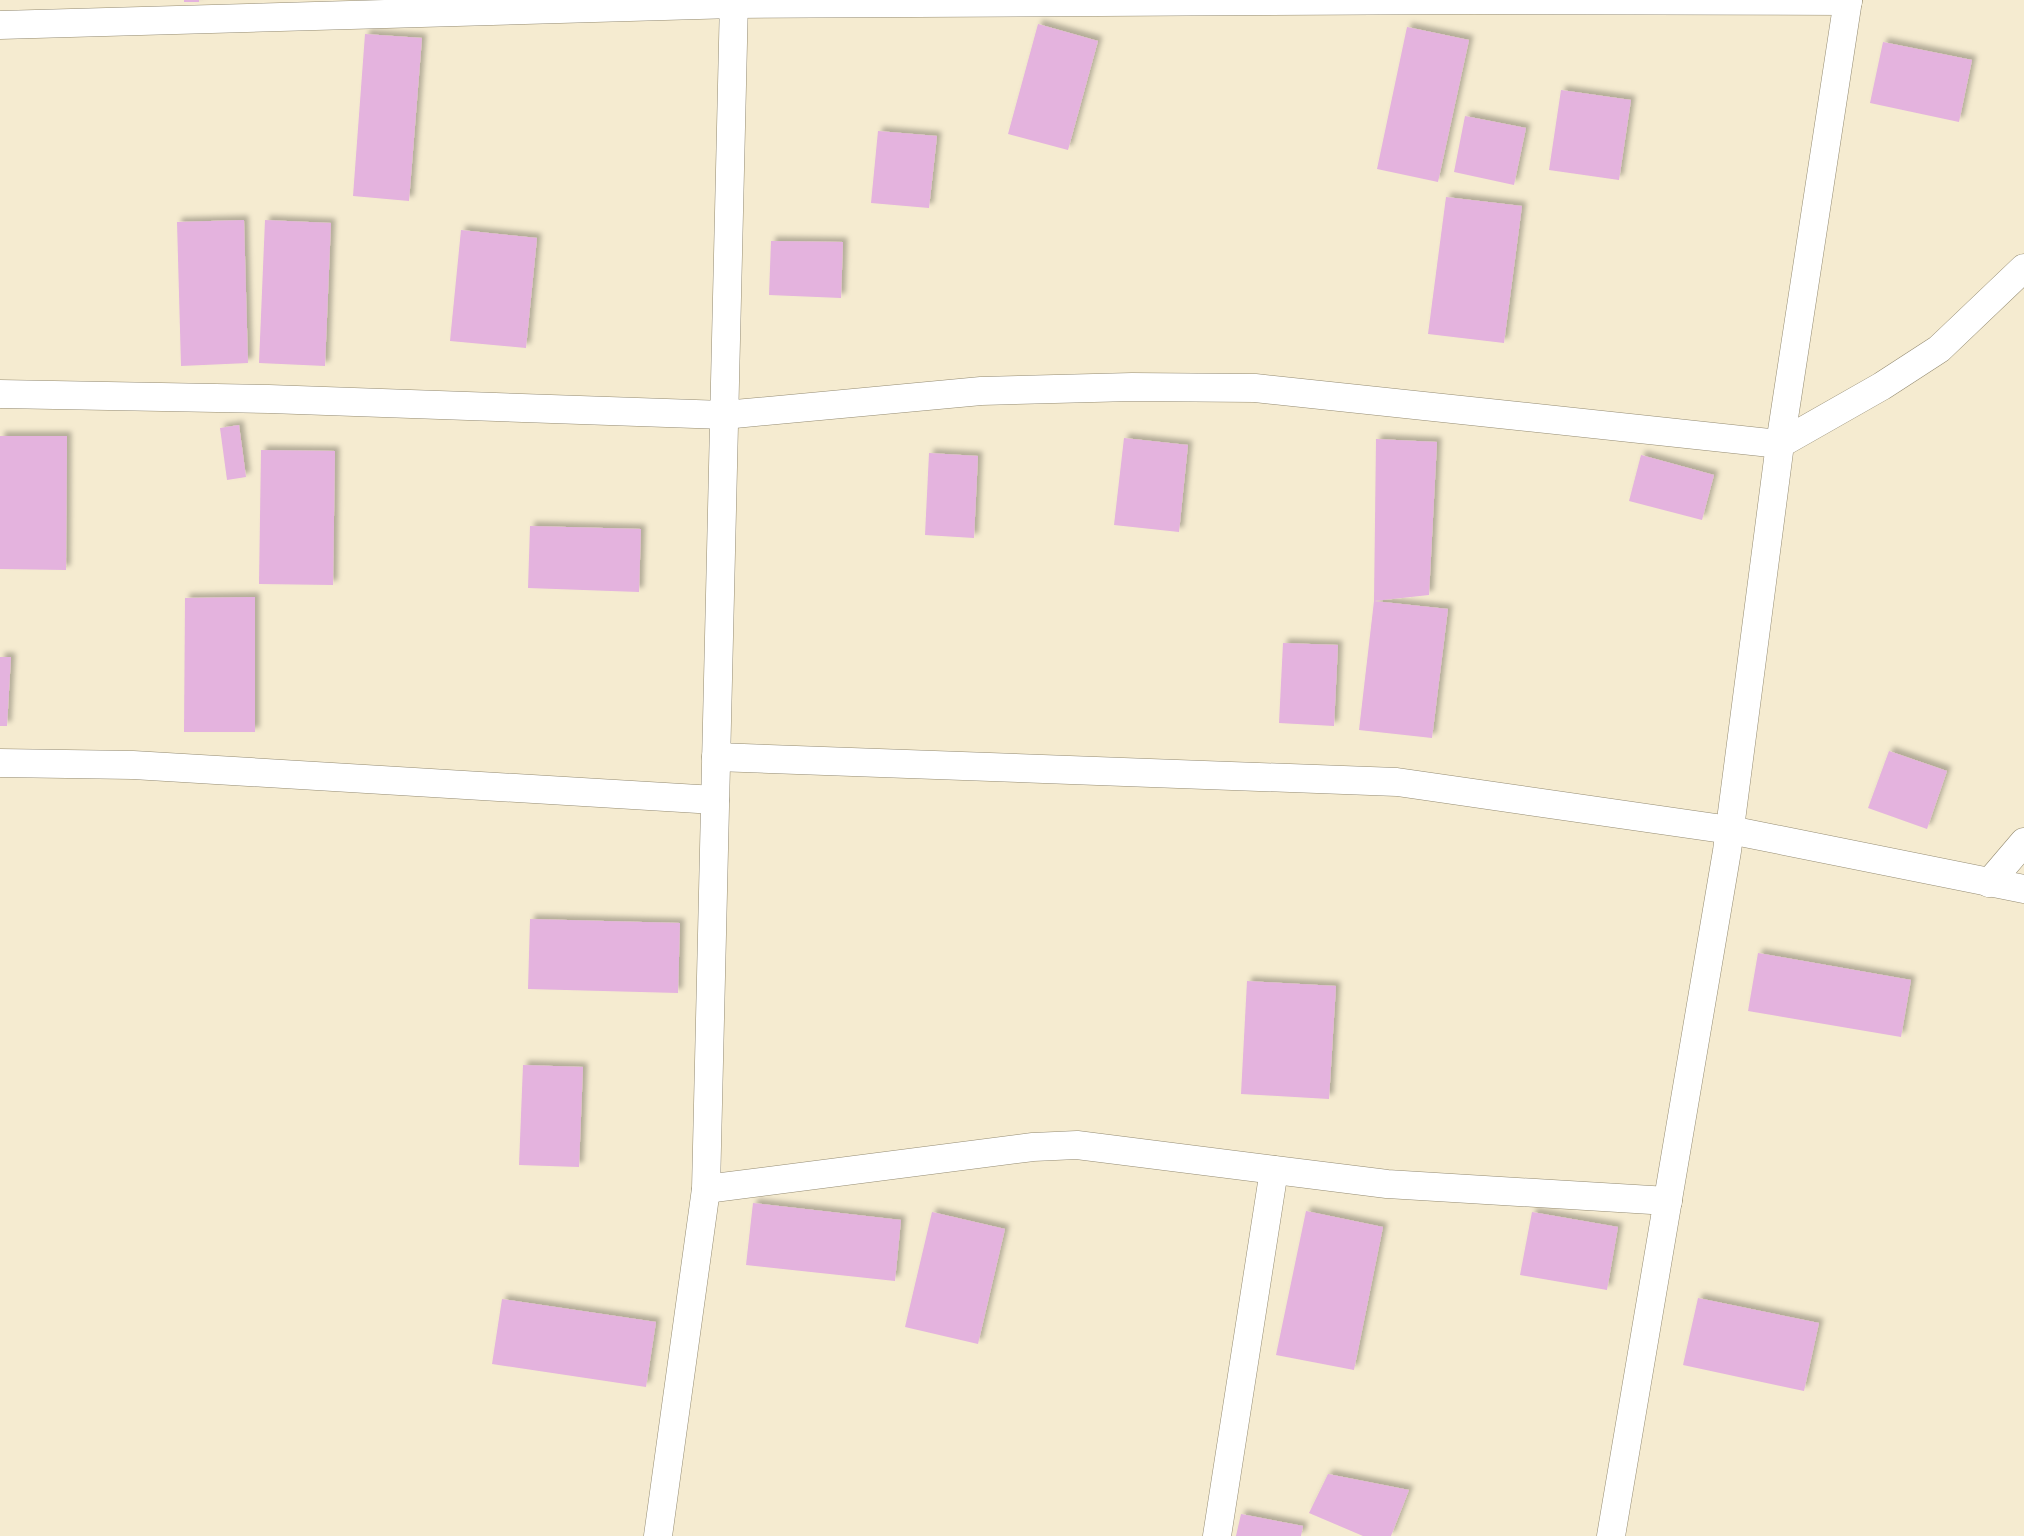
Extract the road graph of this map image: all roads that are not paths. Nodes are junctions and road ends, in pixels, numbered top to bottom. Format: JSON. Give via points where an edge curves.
{"nodes":[{"id":1,"x":1848,"y":0,"type":"edge"},
{"id":2,"x":734,"y":2,"type":"edge"},
{"id":3,"x":0,"y":25,"type":"edge"},
{"id":4,"x":2024,"y":268,"type":"edge"},
{"id":5,"x":0,"y":394,"type":"edge"},
{"id":6,"x":724,"y":415,"type":"junction"},
{"id":7,"x":1780,"y":444,"type":"junction"},
{"id":8,"x":716,"y":757,"type":"junction"},
{"id":9,"x":0,"y":763,"type":"edge"},
{"id":10,"x":715,"y":800,"type":"junction"},
{"id":11,"x":1730,"y":830,"type":"junction"},
{"id":12,"x":2024,"y":842,"type":"edge"},
{"id":13,"x":1989,"y":883,"type":"junction"},
{"id":14,"x":2024,"y":889,"type":"edge"},
{"id":15,"x":1274,"y":1170,"type":"junction"},
{"id":16,"x":706,"y":1190,"type":"junction"},
{"id":17,"x":1668,"y":1201,"type":"junction"},
{"id":18,"x":658,"y":1536,"type":"edge"},
{"id":19,"x":1217,"y":1536,"type":"edge"},
{"id":20,"x":1611,"y":1536,"type":"edge"}],
"edges":[{"from":1,"to":2,"type":"street"},
{"from":1,"to":7,"type":"street"},
{"from":2,"to":3,"type":"street"},
{"from":2,"to":6,"type":"street"},
{"from":4,"to":7,"type":"street","via":[[1939,349],[1882,386]]},
{"from":5,"to":6,"type":"street","via":[[269,399]]},
{"from":6,"to":7,"type":"street","via":[[981,391],[1255,388]]},
{"from":6,"to":8,"type":"street"},
{"from":7,"to":11,"type":"street"},
{"from":8,"to":10,"type":"street"},
{"from":8,"to":11,"type":"street","via":[[1397,782]]},
{"from":9,"to":10,"type":"street","via":[[133,764]]},
{"from":10,"to":16,"type":"street"},
{"from":11,"to":13,"type":"street"},
{"from":11,"to":17,"type":"street"},
{"from":12,"to":13,"type":"street"},
{"from":13,"to":14,"type":"street"},
{"from":15,"to":16,"type":"street","via":[[1077,1145],[1033,1147]]},
{"from":15,"to":17,"type":"street","via":[[1387,1184]]},
{"from":15,"to":19,"type":"street"},
{"from":16,"to":18,"type":"street"},
{"from":17,"to":20,"type":"street"}]}
